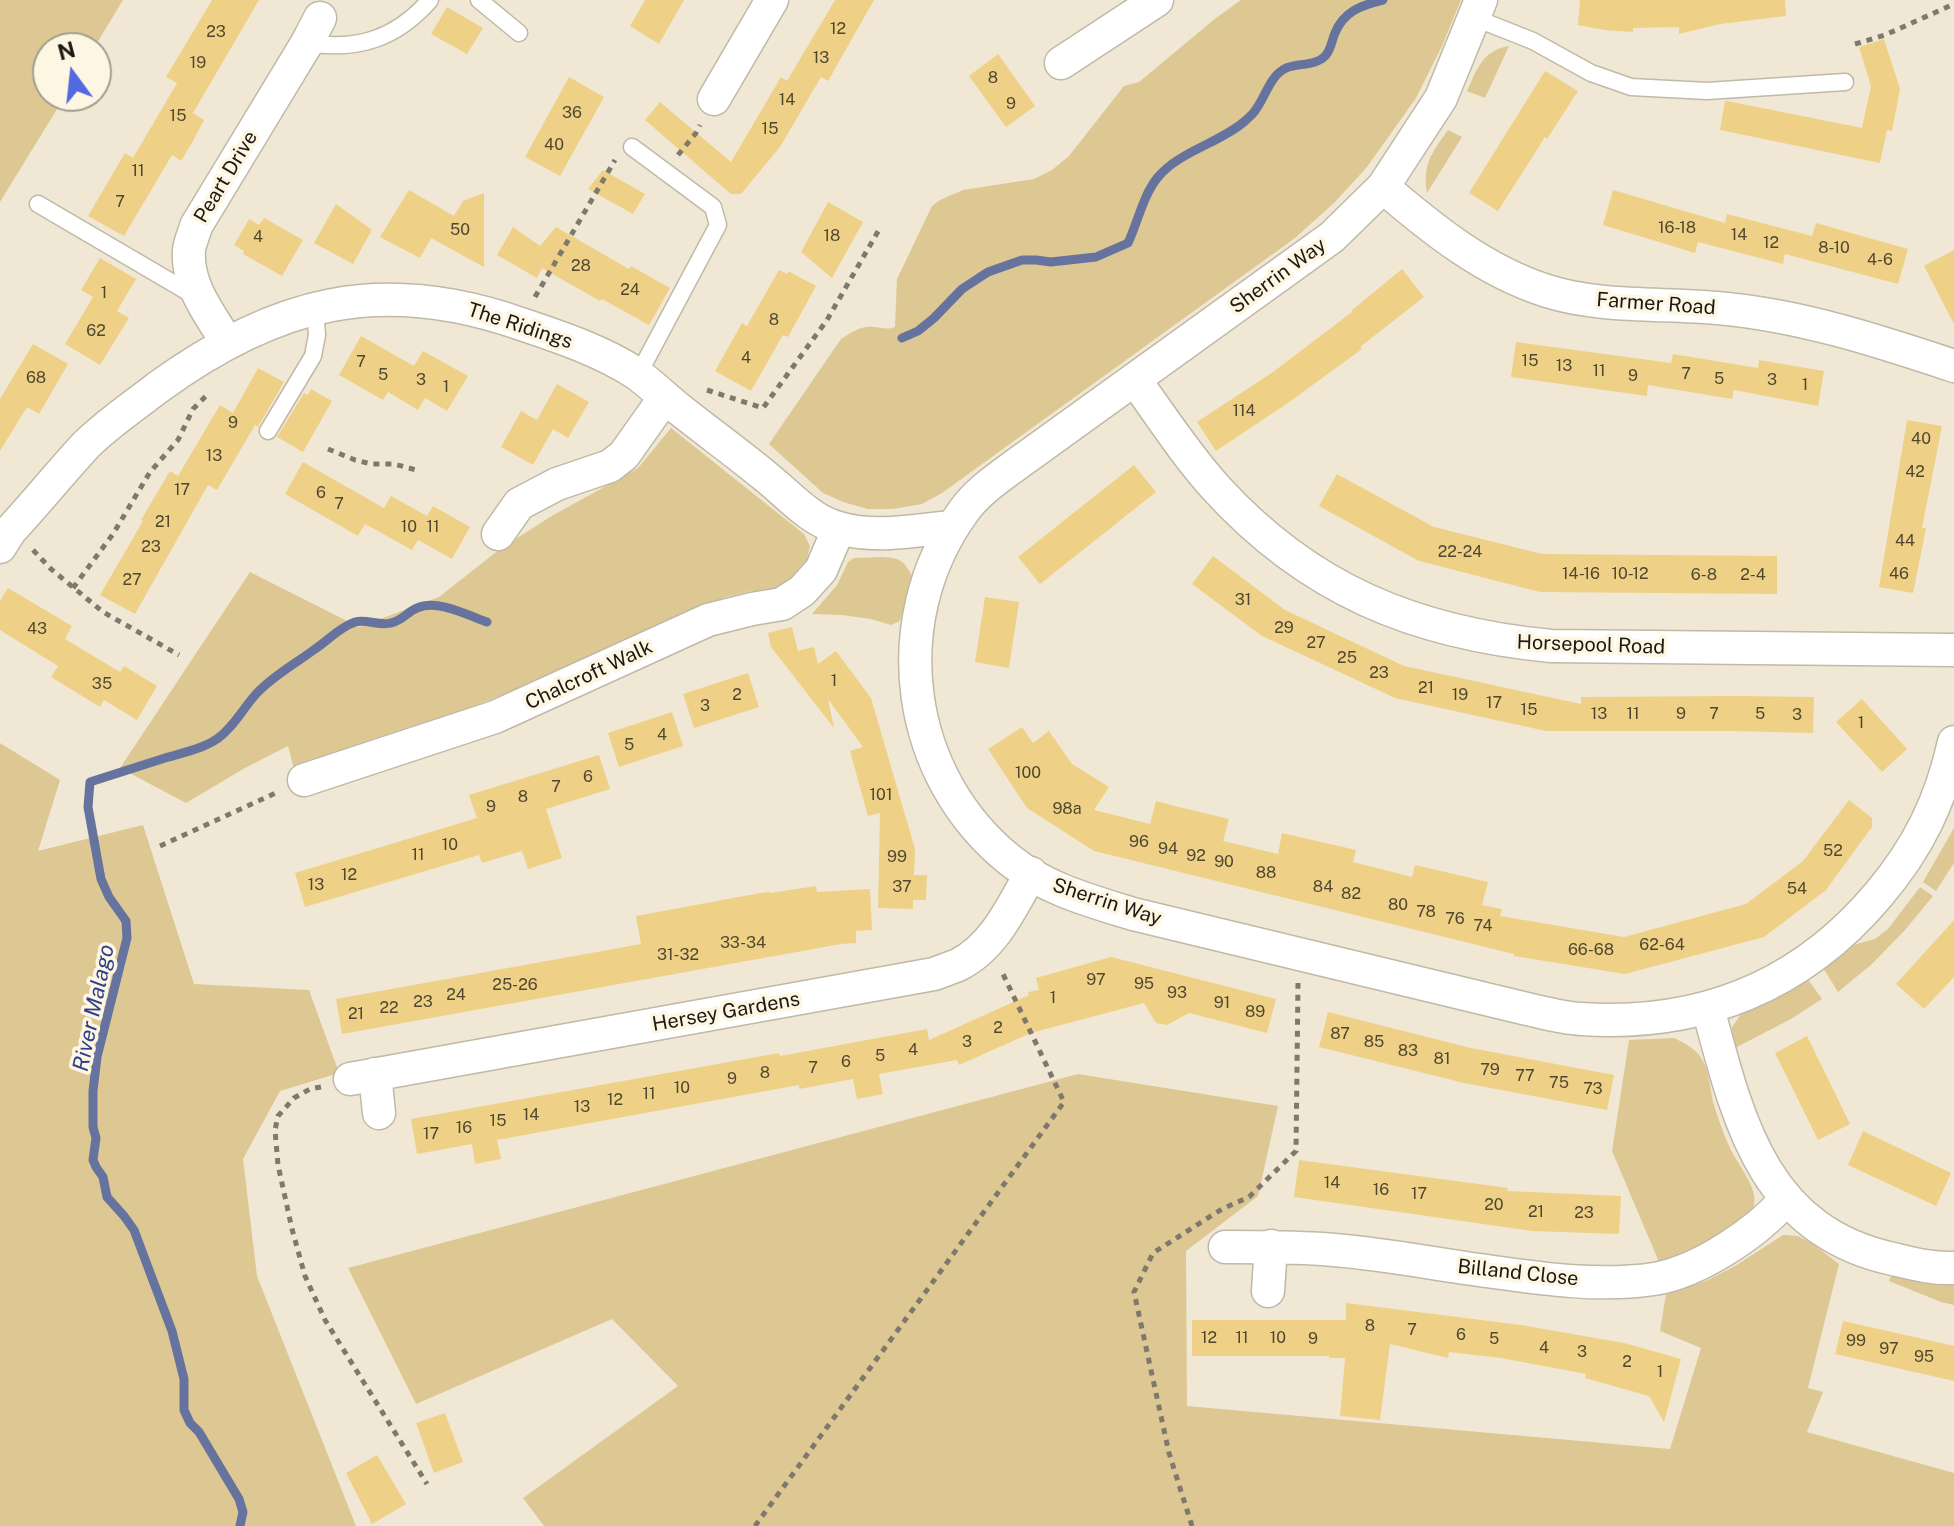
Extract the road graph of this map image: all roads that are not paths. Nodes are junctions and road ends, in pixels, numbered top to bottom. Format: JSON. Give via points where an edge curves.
{"nodes":[{"id":1,"x":430,"y":0,"type":"edge"},
{"id":2,"x":479,"y":0,"type":"edge"},
{"id":3,"x":772,"y":0,"type":"edge"},
{"id":4,"x":1157,"y":0,"type":"edge"},
{"id":5,"x":1478,"y":9,"type":"edge"},
{"id":6,"x":314,"y":20,"type":"edge"},
{"id":7,"x":519,"y":33,"type":"dead end"},
{"id":8,"x":1061,"y":63,"type":"dead end"},
{"id":9,"x":1845,"y":82,"type":"dead end"},
{"id":10,"x":714,"y":99,"type":"road end"},
{"id":11,"x":632,"y":147,"type":"dead end"},
{"id":12,"x":1383,"y":187,"type":"junction"},
{"id":13,"x":38,"y":204,"type":"dead end"},
{"id":14,"x":201,"y":300,"type":"junction"},
{"id":15,"x":315,"y":308,"type":"junction"},
{"id":16,"x":227,"y":342,"type":"junction"},
{"id":17,"x":1954,"y":366,"type":"edge"},
{"id":18,"x":638,"y":375,"type":"junction"},
{"id":19,"x":1135,"y":380,"type":"junction"},
{"id":20,"x":672,"y":403,"type":"junction"},
{"id":21,"x":268,"y":431,"type":"dead end"},
{"id":22,"x":953,"y":527,"type":"junction"},
{"id":23,"x":839,"y":528,"type":"junction"},
{"id":24,"x":498,"y":534,"type":"dead end"},
{"id":25,"x":13,"y":541,"type":"edge"},
{"id":26,"x":1954,"y":650,"type":"edge"},
{"id":27,"x":1954,"y":742,"type":"edge"},
{"id":28,"x":304,"y":780,"type":"road end"},
{"id":29,"x":1031,"y":873,"type":"junction"},
{"id":30,"x":1708,"y":1008,"type":"junction"},
{"id":31,"x":379,"y":1113,"type":"dead end"},
{"id":32,"x":1786,"y":1199,"type":"junction"},
{"id":33,"x":1271,"y":1246,"type":"junction"},
{"id":34,"x":1225,"y":1247,"type":"dead end"},
{"id":35,"x":1954,"y":1268,"type":"edge"},
{"id":36,"x":1268,"y":1291,"type":"dead end"}],
"edges":[{"from":1,"to":6,"type":"lane","via":[[397,29],[368,43],[331,47]]},
{"from":2,"to":7,"type":"lane"},
{"from":3,"to":10,"type":"street"},
{"from":4,"to":8,"type":"street"},
{"from":5,"to":9,"type":"lane","via":[[1591,73],[1631,87],[1707,91]]},
{"from":5,"to":12,"type":"street","name":"Sherrin Way","via":[[1441,98]]},
{"from":6,"to":14,"type":"street","name":"Peart Drive","via":[[196,226],[189,266]]},
{"from":11,"to":18,"type":"lane","via":[[713,207],[718,225]]},
{"from":12,"to":17,"type":"street","name":"Farmer Road","via":[[1483,262],[1548,291],[1588,300],[1796,319]]},
{"from":12,"to":19,"type":"street","name":"Sherrin Way","via":[[1332,237]]},
{"from":13,"to":14,"type":"lane"},
{"from":14,"to":16,"type":"street","name":"Peart Drive"},
{"from":15,"to":16,"type":"street","name":"The Ridings"},
{"from":15,"to":18,"type":"street","name":"The Ridings","via":[[387,298],[491,313],[605,356]]},
{"from":15,"to":21,"type":"lane","via":[[313,356]]},
{"from":16,"to":25,"type":"street","name":"The Ridings","via":[[88,443]]},
{"from":18,"to":20,"type":"street","name":"The Ridings"},
{"from":19,"to":22,"type":"street","name":"Sherrin Way","via":[[985,488]]},
{"from":19,"to":26,"type":"street","name":"Horsepool Road","via":[[1215,487],[1290,557],[1374,605],[1406,616],[1472,635],[1551,646]]},
{"from":20,"to":23,"type":"street","name":"The Ridings","via":[[820,522]]},
{"from":20,"to":24,"type":"street","via":[[610,466],[530,497]]},
{"from":22,"to":23,"type":"street","name":"The Ridings","via":[[896,533]]},
{"from":22,"to":29,"type":"street","name":"Sherrin Way","via":[[918,616],[914,676],[919,705],[939,769],[956,801],[995,847]]},
{"from":23,"to":28,"type":"street","name":"Chalcroft Walk","via":[[821,570],[782,604],[708,620],[495,717]]},
{"from":27,"to":30,"type":"street","name":"Sherrin Way","via":[[1947,774],[1915,848],[1865,912],[1799,968]]},
{"from":29,"to":30,"type":"street","name":"Sherrin Way","via":[[1133,914],[1565,1017],[1657,1018]]},
{"from":29,"to":31,"type":"street","name":"Hersey Gardens","via":[[1002,925],[984,945],[960,964],[934,974],[363,1077]]},
{"from":30,"to":32,"type":"street","via":[[1749,1139]]},
{"from":32,"to":33,"type":"street","name":"Billand Close","via":[[1751,1233],[1688,1270],[1655,1279],[1550,1280]]},
{"from":32,"to":35,"type":"street","via":[[1808,1221],[1871,1255]]},
{"from":33,"to":34,"type":"street","name":"Billand Close"},
{"from":33,"to":36,"type":"street"}]}
